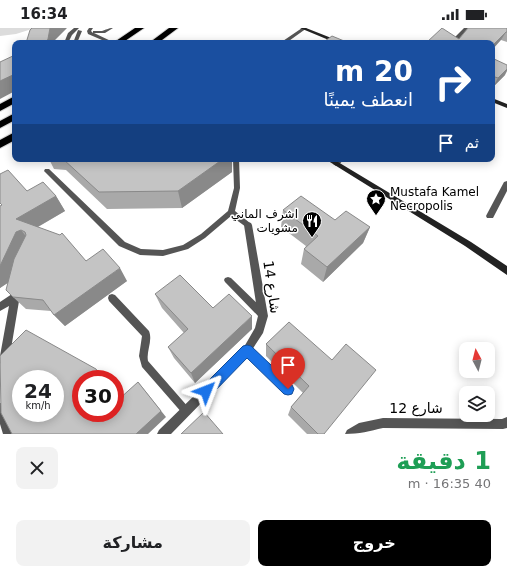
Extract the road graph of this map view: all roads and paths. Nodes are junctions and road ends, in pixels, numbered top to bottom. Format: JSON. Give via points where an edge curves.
{"nodes":[{"id":1,"x":91,"y":28,"type":"edge"},
{"id":2,"x":111,"y":28,"type":"edge"},
{"id":3,"x":140,"y":28,"type":"edge"},
{"id":4,"x":174,"y":28,"type":"edge"},
{"id":5,"x":303,"y":28,"type":"edge"},
{"id":6,"x":468,"y":28,"type":"edge"},
{"id":7,"x":78,"y":29,"type":"edge"},
{"id":8,"x":95,"y":32,"type":"dead end"},
{"id":9,"x":67,"y":40,"type":"edge"},
{"id":10,"x":76,"y":40,"type":"edge"},
{"id":11,"x":105,"y":40,"type":"edge"},
{"id":12,"x":122,"y":40,"type":"edge"},
{"id":13,"x":157,"y":40,"type":"edge"},
{"id":14,"x":287,"y":40,"type":"edge"},
{"id":15,"x":333,"y":40,"type":"edge"},
{"id":16,"x":455,"y":40,"type":"edge"},
{"id":17,"x":12,"y":101,"type":"edge"},
{"id":18,"x":495,"y":101,"type":"edge"},
{"id":19,"x":507,"y":106,"type":"edge"},
{"id":20,"x":0,"y":108,"type":"edge"},
{"id":21,"x":12,"y":118,"type":"edge"},
{"id":22,"x":0,"y":125,"type":"edge"},
{"id":23,"x":12,"y":137,"type":"edge"},
{"id":24,"x":0,"y":145,"type":"edge"},
{"id":25,"x":236,"y":162,"type":"edge"},
{"id":26,"x":339,"y":162,"type":"edge"},
{"id":27,"x":47,"y":170,"type":"dead end"},
{"id":28,"x":507,"y":184,"type":"edge"},
{"id":29,"x":231,"y":212,"type":"junction"},
{"id":30,"x":490,"y":216,"type":"dead end"},
{"id":31,"x":248,"y":225,"type":"joint"},
{"id":32,"x":507,"y":271,"type":"edge"},
{"id":33,"x":228,"y":280,"type":"dead end"},
{"id":34,"x":18,"y":282,"type":"edge"},
{"id":35,"x":15,"y":297,"type":"junction"},
{"id":36,"x":112,"y":298,"type":"dead end"},
{"id":37,"x":0,"y":307,"type":"edge"},
{"id":38,"x":263,"y":316,"type":"junction"},
{"id":39,"x":247,"y":350,"type":"junction"},
{"id":40,"x":1,"y":369,"type":"edge"},
{"id":41,"x":288,"y":389,"type":"dead end"},
{"id":42,"x":1,"y":400,"type":"edge"},
{"id":43,"x":186,"y":411,"type":"junction"},
{"id":44,"x":507,"y":422,"type":"edge"},
{"id":45,"x":9,"y":434,"type":"edge"},
{"id":46,"x":163,"y":434,"type":"edge"},
{"id":47,"x":351,"y":434,"type":"edge"}],
"edges":[{"from":1,"to":11,"type":"lane","via":[[90,34]]},
{"from":2,"to":8,"type":"lane"},
{"from":3,"to":12,"type":"highway"},
{"from":4,"to":13,"type":"highway"},
{"from":5,"to":14,"type":"street"},
{"from":5,"to":15,"type":"street"},
{"from":6,"to":16,"type":"street"},
{"from":7,"to":9,"type":"lane","via":[[70,34]]},
{"from":7,"to":10,"type":"lane"},
{"from":17,"to":20,"type":"highway"},
{"from":18,"to":19,"type":"street"},
{"from":21,"to":22,"type":"highway"},
{"from":23,"to":24,"type":"highway"},
{"from":25,"to":29,"type":"lane","via":[[237,188]]},
{"from":26,"to":32,"type":"street"},
{"from":27,"to":29,"type":"lane","via":[[122,244],[140,252],[162,253],[185,247],[203,236]]},
{"from":28,"to":30,"type":"street"},
{"from":29,"to":31,"type":"lane"},
{"from":31,"to":38,"type":"street","name":"شارع 14"},
{"from":33,"to":38,"type":"lane"},
{"from":34,"to":35,"type":"street"},
{"from":35,"to":37,"type":"street"},
{"from":35,"to":40,"type":"street"},
{"from":36,"to":43,"type":"lane","via":[[146,334],[142,354],[145,364]]},
{"from":38,"to":39,"type":"street","name":"شارع 14","via":[[258,336]]},
{"from":39,"to":41,"type":"lane"},
{"from":39,"to":43,"type":"street","name":"شارع 14"},
{"from":42,"to":45,"type":"street"},
{"from":43,"to":46,"type":"street","name":"شارع 14"},
{"from":44,"to":47,"type":"street","name":"شارع 12","via":[[383,423],[363,427]]}]}
